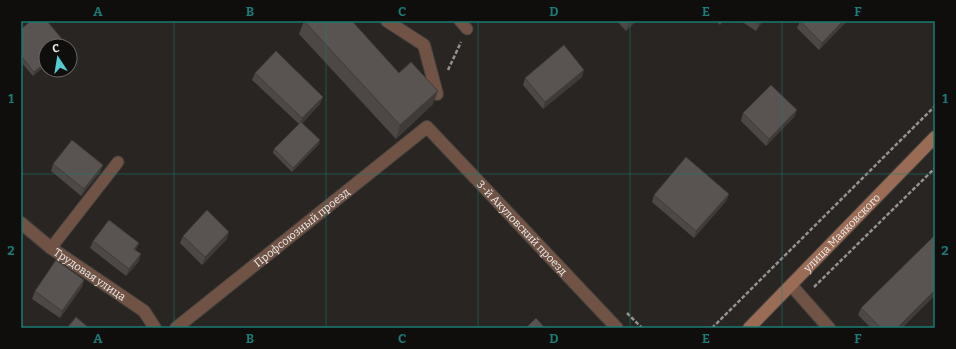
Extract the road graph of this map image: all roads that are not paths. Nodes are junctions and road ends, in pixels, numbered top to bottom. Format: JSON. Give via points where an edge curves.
{"nodes":[{"id":1,"x":387,"y":21,"type":"edge"},
{"id":2,"x":437,"y":94,"type":"edge"},
{"id":3,"x":427,"y":127,"type":"joint"},
{"id":4,"x":935,"y":137,"type":"edge"},
{"id":5,"x":118,"y":162,"type":"dead end"},
{"id":6,"x":21,"y":223,"type":"edge"},
{"id":7,"x":50,"y":248,"type":"junction"},
{"id":8,"x":791,"y":284,"type":"junction"},
{"id":9,"x":155,"y":328,"type":"edge"},
{"id":10,"x":176,"y":328,"type":"edge"},
{"id":11,"x":617,"y":328,"type":"edge"},
{"id":12,"x":749,"y":328,"type":"edge"},
{"id":13,"x":829,"y":328,"type":"edge"}],
"edges":[{"from":1,"to":2,"type":"street","via":[[424,45]]},
{"from":3,"to":10,"type":"street","name":"Профсоюзный проезд"},
{"from":3,"to":11,"type":"street","name":"3-й Акуловский проезд"},
{"from":4,"to":8,"type":"street","name":"улица Маяковского"},
{"from":5,"to":7,"type":"lane"},
{"from":6,"to":7,"type":"street","name":"Трудовая улица"},
{"from":7,"to":9,"type":"street","name":"Трудовая улица","via":[[144,311]]},
{"from":8,"to":12,"type":"street","name":"улица Маяковского"},
{"from":8,"to":13,"type":"street"}]}
